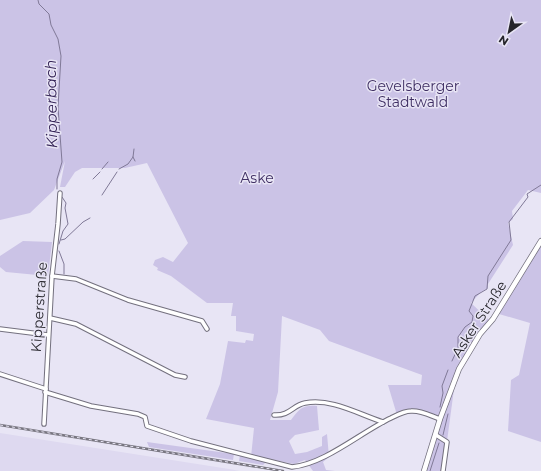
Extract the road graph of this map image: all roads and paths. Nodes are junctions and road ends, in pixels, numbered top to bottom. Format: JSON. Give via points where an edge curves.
{"nodes":[{"id":1,"x":60,"y":192,"type":"dead end"},
{"id":2,"x":541,"y":241,"type":"edge"},
{"id":3,"x":52,"y":276,"type":"junction"},
{"id":4,"x":50,"y":318,"type":"junction"},
{"id":5,"x":0,"y":329,"type":"edge"},
{"id":6,"x":207,"y":330,"type":"dead end"},
{"id":7,"x":48,"y":335,"type":"junction"},
{"id":8,"x":0,"y":374,"type":"edge"},
{"id":9,"x":185,"y":377,"type":"dead end"},
{"id":10,"x":45,"y":391,"type":"junction"},
{"id":11,"x":274,"y":415,"type":"dead end"},
{"id":12,"x":440,"y":420,"type":"junction"},
{"id":13,"x":383,"y":422,"type":"junction"},
{"id":14,"x":44,"y":424,"type":"dead end"},
{"id":15,"x":436,"y":435,"type":"junction"},
{"id":16,"x":424,"y":471,"type":"edge"},
{"id":17,"x":443,"y":471,"type":"edge"}],
"edges":[{"from":1,"to":3,"type":"street","name":"Kipperstraße"},
{"from":2,"to":12,"type":"street","name":"Asker Straße","via":[[493,319],[469,351],[459,369]]},
{"from":3,"to":4,"type":"street","name":"Kipperstraße"},
{"from":3,"to":6,"type":"street","via":[[76,279],[128,300],[202,320]]},
{"from":4,"to":7,"type":"street","name":"Kipperstraße"},
{"from":4,"to":9,"type":"street","via":[[76,324],[175,375]]},
{"from":5,"to":7,"type":"street"},
{"from":7,"to":10,"type":"street","name":"Kipperstraße"},
{"from":8,"to":10,"type":"street"},
{"from":10,"to":13,"type":"street","via":[[91,406],[145,416],[147,426],[191,441],[292,467],[305,464],[345,445]]},
{"from":10,"to":14,"type":"street","name":"Kipperstraße"},
{"from":11,"to":13,"type":"street","via":[[291,412],[303,404],[314,402],[331,404]]},
{"from":12,"to":13,"type":"street","via":[[410,410]]},
{"from":12,"to":15,"type":"street","name":"Asker Straße"},
{"from":15,"to":16,"type":"street","name":"Asker Straße"},
{"from":15,"to":17,"type":"street","via":[[446,442]]}]}
